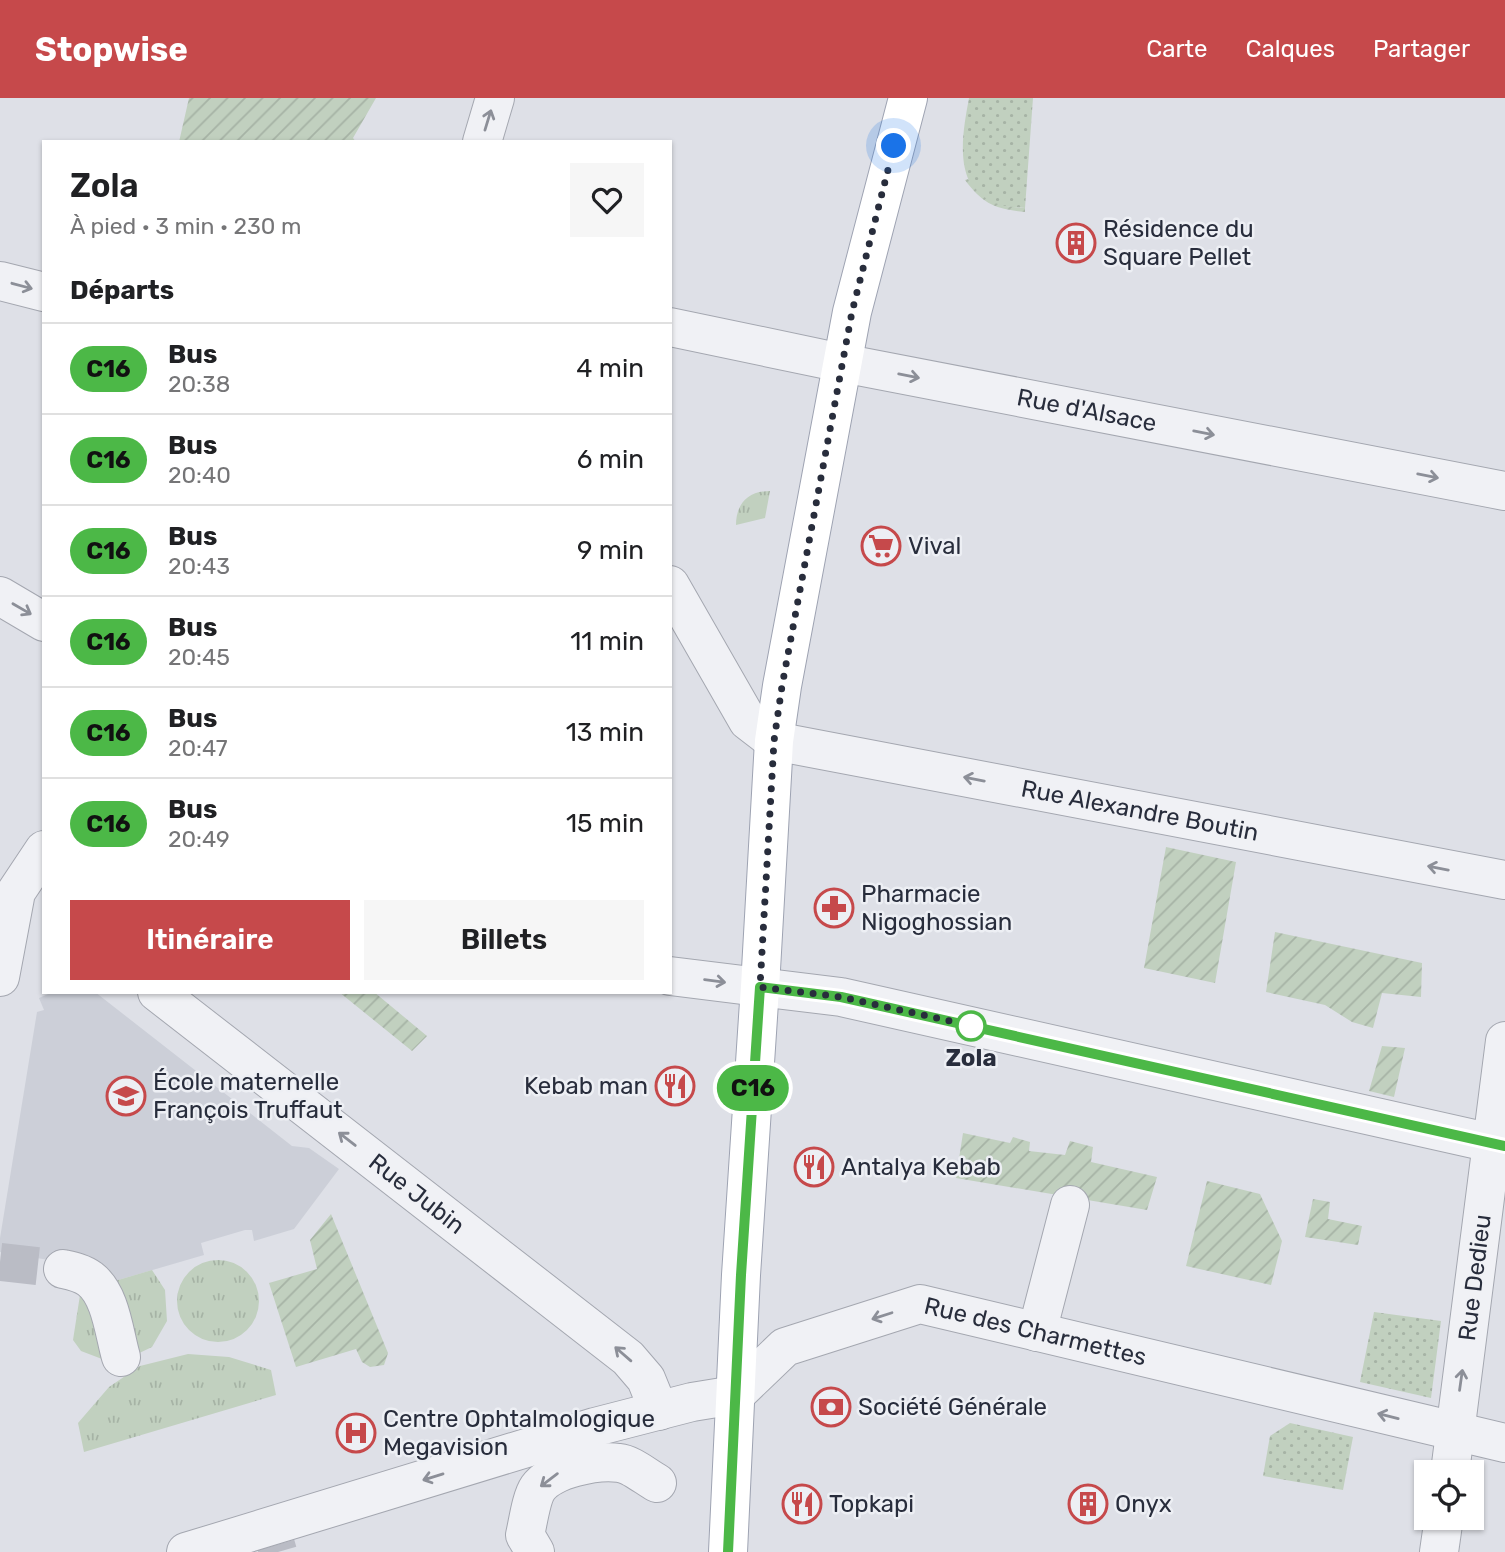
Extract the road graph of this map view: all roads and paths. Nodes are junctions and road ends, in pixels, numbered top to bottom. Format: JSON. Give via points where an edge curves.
{"nodes":[{"id":1,"x":495,"y":98,"type":"edge"},
{"id":2,"x":908,"y":98,"type":"edge"},
{"id":3,"x":483,"y":140,"type":"edge"},
{"id":4,"x":0,"y":281,"type":"edge"},
{"id":5,"x":42,"y":292,"type":"edge"},
{"id":6,"x":672,"y":327,"type":"edge"},
{"id":7,"x":842,"y":363,"type":"junction"},
{"id":8,"x":1505,"y":491,"type":"edge"},
{"id":9,"x":672,"y":588,"type":"edge"},
{"id":10,"x":0,"y":596,"type":"edge"},
{"id":11,"x":42,"y":621,"type":"edge"},
{"id":12,"x":774,"y":741,"type":"junction"},
{"id":13,"x":42,"y":854,"type":"edge"},
{"id":14,"x":1505,"y":880,"type":"edge"},
{"id":15,"x":20,"y":894,"type":"edge"},
{"id":16,"x":672,"y":976,"type":"edge"},
{"id":17,"x":0,"y":977,"type":"edge"},
{"id":18,"x":760,"y":987,"type":"junction"},
{"id":19,"x":160,"y":994,"type":"edge"},
{"id":20,"x":1505,"y":1041,"type":"edge"},
{"id":21,"x":1499,"y":1144,"type":"edge"},
{"id":22,"x":1070,"y":1205,"type":"dead end"},
{"id":23,"x":63,"y":1269,"type":"tunnel mouth"},
{"id":24,"x":1037,"y":1332,"type":"junction"},
{"id":25,"x":121,"y":1357,"type":"dead end"},
{"id":26,"x":735,"y":1395,"type":"junction"},
{"id":27,"x":659,"y":1411,"type":"junction"},
{"id":28,"x":1455,"y":1432,"type":"junction"},
{"id":29,"x":1505,"y":1443,"type":"edge"},
{"id":30,"x":1452,"y":1460,"type":"edge"},
{"id":31,"x":657,"y":1483,"type":"dead end"},
{"id":32,"x":1442,"y":1530,"type":"edge"},
{"id":33,"x":186,"y":1552,"type":"edge"},
{"id":34,"x":535,"y":1552,"type":"edge"},
{"id":35,"x":728,"y":1552,"type":"edge"},
{"id":36,"x":1439,"y":1552,"type":"edge"}],
"edges":[{"from":3,"to":1,"type":"street","one_way":true},
{"from":2,"to":7,"type":"main road"},
{"from":4,"to":5,"type":"street","one_way":true},
{"from":6,"to":7,"type":"street","name":"Rue d'Alsace"},
{"from":7,"to":8,"type":"street","name":"Rue d'Alsace","one_way":true},
{"from":7,"to":12,"type":"main road"},
{"from":9,"to":12,"type":"street","via":[[748,721]]},
{"from":10,"to":11,"type":"street","one_way":true},
{"from":14,"to":12,"type":"street","name":"Rue Alexandre Boutin","one_way":true},
{"from":12,"to":18,"type":"main road"},
{"from":13,"to":15,"type":"street"},
{"from":15,"to":17,"type":"street"},
{"from":16,"to":18,"type":"street","one_way":true},
{"from":18,"to":21,"type":"street","via":[[841,997]]},
{"from":18,"to":26,"type":"main road"},
{"from":27,"to":19,"type":"street","name":"Rue Jubin","one_way":true,"via":[[646,1379],[628,1358]]},
{"from":20,"to":21,"type":"street","name":"Rue Dedieu"},
{"from":28,"to":21,"type":"street","name":"Rue Dedieu","one_way":true},
{"from":22,"to":24,"type":"street"},
{"from":23,"to":25,"type":"street","via":[[92,1280],[103,1296]]},
{"from":24,"to":26,"type":"street","name":"Rue des Charmettes","one_way":true,"via":[[920,1304],[785,1347]]},
{"from":28,"to":24,"type":"street","name":"Rue des Charmettes","one_way":true},
{"from":26,"to":27,"type":"street"},
{"from":26,"to":35,"type":"main road"},
{"from":27,"to":33,"type":"street","one_way":true,"via":[[595,1427],[274,1536]]},
{"from":28,"to":29,"type":"street","name":"Rue des Charmettes"},
{"from":28,"to":30,"type":"street","name":"Rue Dedieu"},
{"from":31,"to":34,"type":"street","one_way":true,"via":[[620,1463],[559,1472],[538,1488],[531,1510],[525,1535]]},
{"from":32,"to":36,"type":"street"}]}
